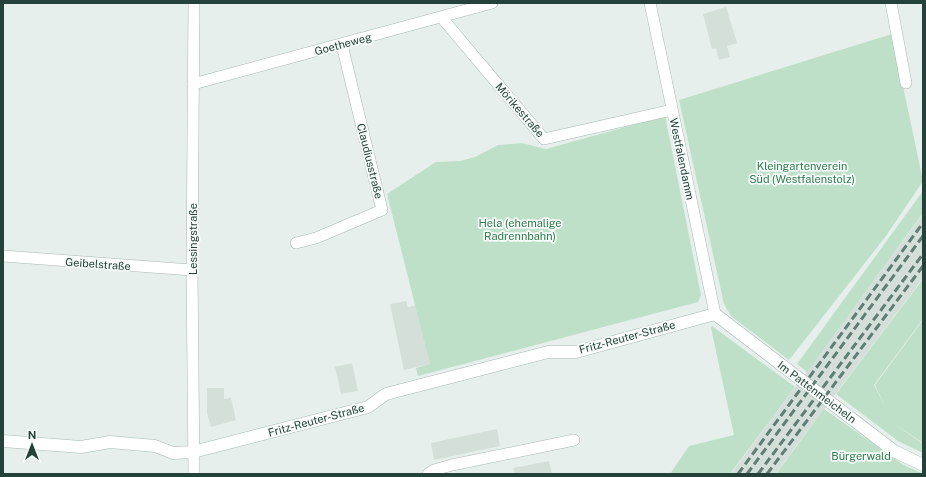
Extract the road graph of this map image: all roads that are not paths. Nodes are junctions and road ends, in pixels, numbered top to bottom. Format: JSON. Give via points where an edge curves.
{"nodes":[{"id":1,"x":194,"y":3,"type":"edge"},
{"id":2,"x":492,"y":3,"type":"edge"},
{"id":3,"x":650,"y":3,"type":"edge"},
{"id":4,"x":890,"y":3,"type":"edge"},
{"id":5,"x":442,"y":18,"type":"junction"},
{"id":6,"x":342,"y":45,"type":"junction"},
{"id":7,"x":906,"y":83,"type":"dead end"},
{"id":8,"x":193,"y":84,"type":"junction"},
{"id":9,"x":672,"y":110,"type":"junction"},
{"id":10,"x":296,"y":242,"type":"dead end"},
{"id":11,"x":3,"y":256,"type":"edge"},
{"id":12,"x":192,"y":270,"type":"junction"},
{"id":13,"x":715,"y":314,"type":"junction"},
{"id":14,"x":574,"y":440,"type":"dead end"},
{"id":15,"x":3,"y":441,"type":"edge"},
{"id":16,"x":193,"y":452,"type":"junction"},
{"id":17,"x":923,"y":465,"type":"edge"},
{"id":18,"x":194,"y":474,"type":"edge"},
{"id":19,"x":428,"y":474,"type":"edge"}],
"edges":[{"from":1,"to":8,"type":"street","name":"Lessingstraße"},
{"from":2,"to":5,"type":"street","name":"Goetheweg"},
{"from":3,"to":9,"type":"street","name":"Westfalendamm"},
{"from":4,"to":7,"type":"street"},
{"from":5,"to":6,"type":"street","name":"Goetheweg"},
{"from":5,"to":9,"type":"street","name":"Mörikestraße","via":[[544,140]]},
{"from":6,"to":8,"type":"street","name":"Goetheweg"},
{"from":6,"to":10,"type":"street","name":"Claudiusstraße","via":[[382,210],[316,238]]},
{"from":8,"to":12,"type":"street","name":"Lessingstraße"},
{"from":9,"to":13,"type":"street","name":"Westfalendamm"},
{"from":11,"to":12,"type":"street","name":"Geibelstraße"},
{"from":12,"to":16,"type":"street","name":"Lessingstraße"},
{"from":13,"to":16,"type":"street","name":"Fritz-Reuter-Straße","via":[[576,352],[548,352],[482,368],[386,394],[368,407]]},
{"from":13,"to":17,"type":"street","name":"Im Pattenmeicheln","via":[[894,451]]},
{"from":14,"to":19,"type":"street","via":[[452,465]]},
{"from":15,"to":16,"type":"street","name":"Fritz-Reuter-Straße","via":[[81,446],[110,442],[155,446],[174,453]]},
{"from":16,"to":18,"type":"street","name":"Lessingstraße"}]}
